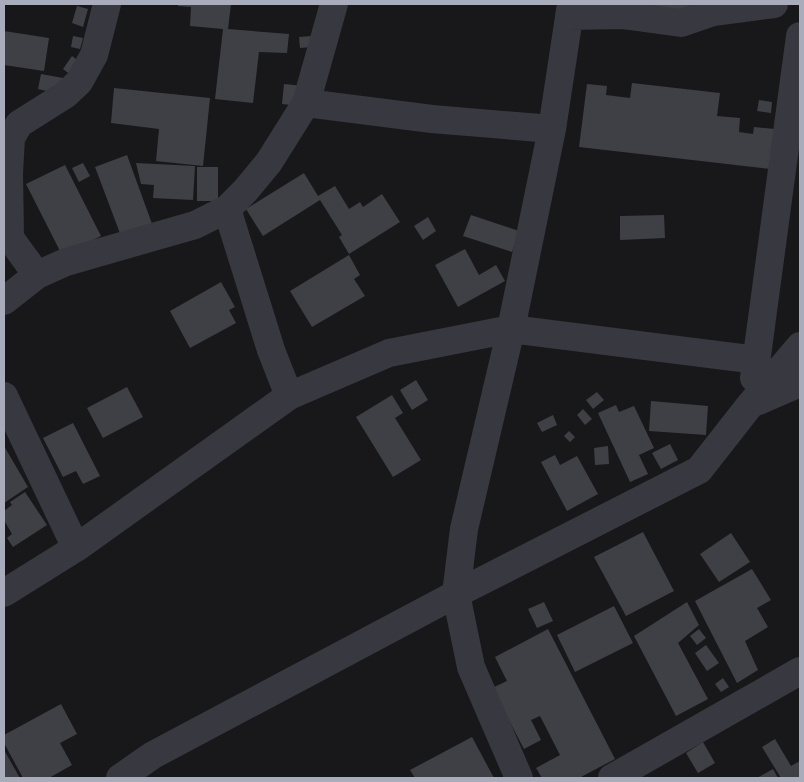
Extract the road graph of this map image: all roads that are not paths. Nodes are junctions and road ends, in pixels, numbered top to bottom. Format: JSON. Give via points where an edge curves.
{"nodes":[{"id":1,"x":107,"y":4,"type":"edge"},
{"id":2,"x":334,"y":4,"type":"edge"},
{"id":3,"x":774,"y":4,"type":"edge"},
{"id":4,"x":570,"y":10,"type":"edge"},
{"id":5,"x":800,"y":36,"type":"edge"},
{"id":6,"x":306,"y":103,"type":"junction"},
{"id":7,"x":552,"y":129,"type":"junction"},
{"id":8,"x":227,"y":209,"type":"junction"},
{"id":9,"x":7,"y":236,"type":"edge"},
{"id":10,"x":37,"y":275,"type":"junction"},
{"id":11,"x":4,"y":300,"type":"edge"},
{"id":12,"x":511,"y":329,"type":"junction"},
{"id":13,"x":800,"y":346,"type":"edge"},
{"id":14,"x":757,"y":360,"type":"junction"},
{"id":15,"x":800,"y":382,"type":"edge"},
{"id":16,"x":4,"y":396,"type":"edge"},
{"id":17,"x":288,"y":396,"type":"junction"},
{"id":18,"x":750,"y":404,"type":"junction"},
{"id":19,"x":76,"y":548,"type":"junction"},
{"id":20,"x":4,"y":593,"type":"edge"},
{"id":21,"x":456,"y":594,"type":"junction"},
{"id":22,"x":800,"y":671,"type":"edge"},
{"id":23,"x":120,"y":778,"type":"edge"},
{"id":24,"x":519,"y":778,"type":"edge"},
{"id":25,"x":612,"y":778,"type":"edge"}],
"edges":[{"from":1,"to":9,"type":"street","via":[[94,55],[79,82],[65,95],[19,124],[11,138]]},
{"from":2,"to":6,"type":"street"},
{"from":3,"to":4,"type":"street","via":[[714,12],[681,23]]},
{"from":4,"to":7,"type":"street"},
{"from":5,"to":14,"type":"street"},
{"from":6,"to":7,"type":"street","via":[[432,119]]},
{"from":6,"to":8,"type":"street","via":[[269,162]]},
{"from":7,"to":12,"type":"street"},
{"from":8,"to":10,"type":"street","via":[[195,225],[66,262]]},
{"from":8,"to":17,"type":"street"},
{"from":9,"to":10,"type":"street"},
{"from":10,"to":11,"type":"street"},
{"from":12,"to":14,"type":"street"},
{"from":12,"to":17,"type":"street","via":[[389,353]]},
{"from":12,"to":21,"type":"street","via":[[464,529]]},
{"from":13,"to":18,"type":"street"},
{"from":14,"to":18,"type":"street"},
{"from":15,"to":18,"type":"street"},
{"from":16,"to":19,"type":"street"},
{"from":17,"to":19,"type":"street"},
{"from":18,"to":21,"type":"street","via":[[699,470]]},
{"from":19,"to":20,"type":"street"},
{"from":21,"to":23,"type":"street","via":[[153,755]]},
{"from":21,"to":24,"type":"street","via":[[471,666]]},
{"from":22,"to":25,"type":"street"}]}
